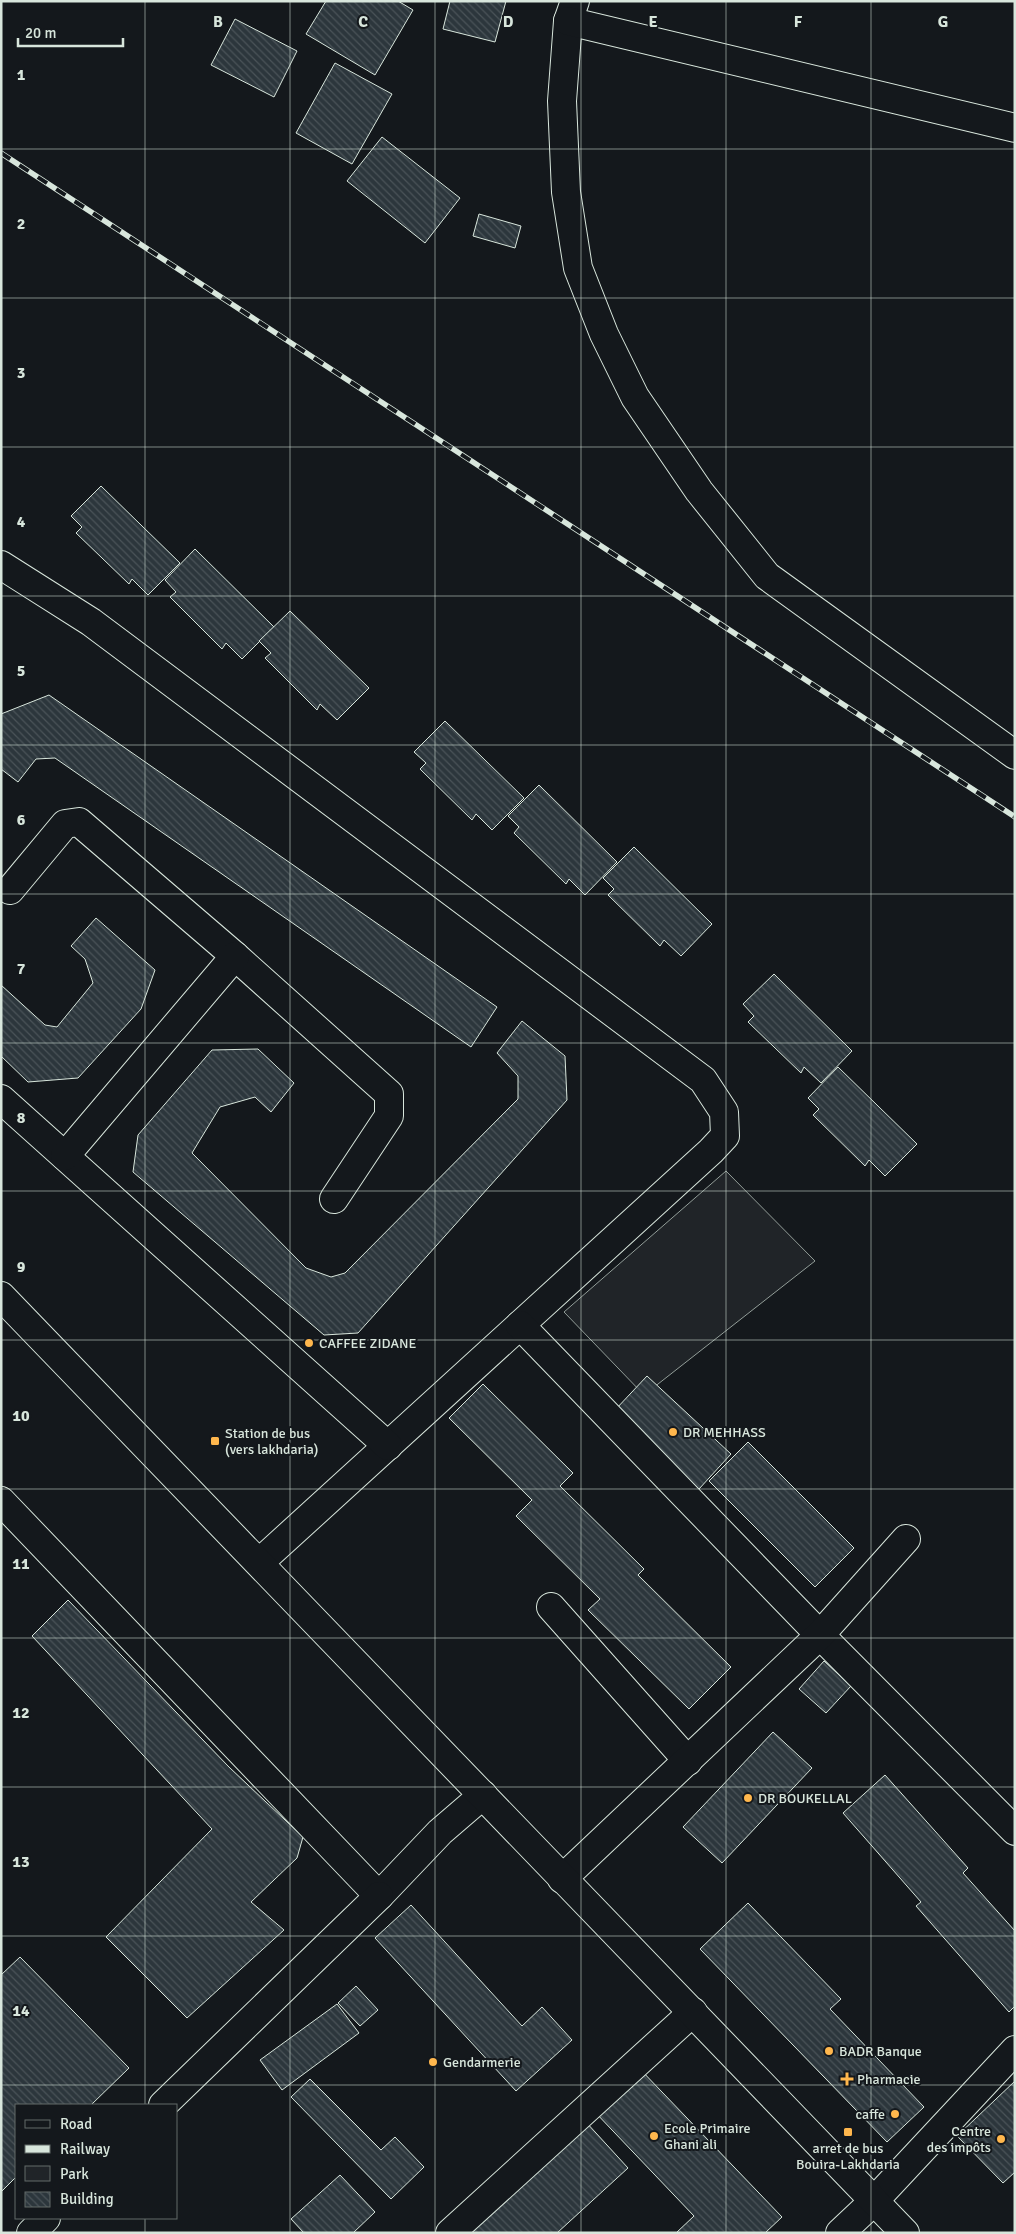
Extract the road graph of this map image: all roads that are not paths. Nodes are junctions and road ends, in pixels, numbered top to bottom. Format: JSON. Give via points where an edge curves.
{"nodes":[{"id":1,"x":571,"y":11,"type":"edge"},
{"id":2,"x":1015,"y":128,"type":"edge"},
{"id":3,"x":1,"y":565,"type":"edge"},
{"id":4,"x":1015,"y":755,"type":"edge"},
{"id":5,"x":10,"y":890,"type":"dead end"},
{"id":6,"x":235,"y":956,"type":"junction"},
{"id":7,"x":1,"y":1099,"type":"edge"},
{"id":8,"x":65,"y":1156,"type":"junction"},
{"id":9,"x":334,"y":1199,"type":"dead end"},
{"id":10,"x":1,"y":1296,"type":"edge"},
{"id":11,"x":520,"y":1325,"type":"junction"},
{"id":12,"x":388,"y":1446,"type":"junction"},
{"id":13,"x":1,"y":1501,"type":"edge"},
{"id":14,"x":906,"y":1539,"type":"dead end"},
{"id":15,"x":260,"y":1562,"type":"junction"},
{"id":16,"x":551,"y":1606,"type":"dead end"},
{"id":17,"x":820,"y":1634,"type":"junction"},
{"id":18,"x":688,"y":1761,"type":"junction"},
{"id":19,"x":483,"y":1795,"type":"junction"},
{"id":20,"x":1015,"y":1831,"type":"edge"},
{"id":21,"x":562,"y":1879,"type":"junction"},
{"id":22,"x":379,"y":1896,"type":"junction"},
{"id":23,"x":693,"y":2012,"type":"junction"},
{"id":24,"x":1015,"y":2050,"type":"edge"},
{"id":25,"x":164,"y":2104,"type":"edge"},
{"id":26,"x":874,"y":2201,"type":"junction"},
{"id":27,"x":45,"y":2219,"type":"edge"},
{"id":28,"x":31,"y":2233,"type":"edge"},
{"id":29,"x":450,"y":2233,"type":"edge"},
{"id":30,"x":840,"y":2233,"type":"edge"},
{"id":31,"x":905,"y":2233,"type":"edge"}],
"edges":[{"from":1,"to":2,"type":"street"},
{"from":1,"to":4,"type":"street","via":[[562,110],[566,192],[578,268],[604,334],[635,397],[700,491],[768,576]]},
{"from":3,"to":11,"type":"street","via":[[91,622],[703,1080],[724,1112],[725,1136]]},
{"from":5,"to":6,"type":"street","via":[[65,824],[79,822]]},
{"from":6,"to":8,"type":"street"},
{"from":6,"to":9,"type":"street","via":[[389,1094],[389,1116]]},
{"from":7,"to":8,"type":"street"},
{"from":8,"to":12,"type":"street"},
{"from":10,"to":15,"type":"street"},
{"from":11,"to":12,"type":"street"},
{"from":11,"to":17,"type":"street"},
{"from":12,"to":15,"type":"street"},
{"from":13,"to":22,"type":"street"},
{"from":14,"to":17,"type":"street"},
{"from":15,"to":19,"type":"street"},
{"from":16,"to":18,"type":"street"},
{"from":17,"to":18,"type":"street"},
{"from":17,"to":20,"type":"street"},
{"from":18,"to":21,"type":"street"},
{"from":19,"to":21,"type":"street"},
{"from":19,"to":22,"type":"street","via":[[440,1832]]},
{"from":21,"to":23,"type":"street"},
{"from":22,"to":25,"type":"street"},
{"from":23,"to":26,"type":"street"},
{"from":23,"to":29,"type":"street"},
{"from":24,"to":26,"type":"street"},
{"from":26,"to":30,"type":"street"},
{"from":26,"to":31,"type":"street"},
{"from":27,"to":28,"type":"street"}]}
